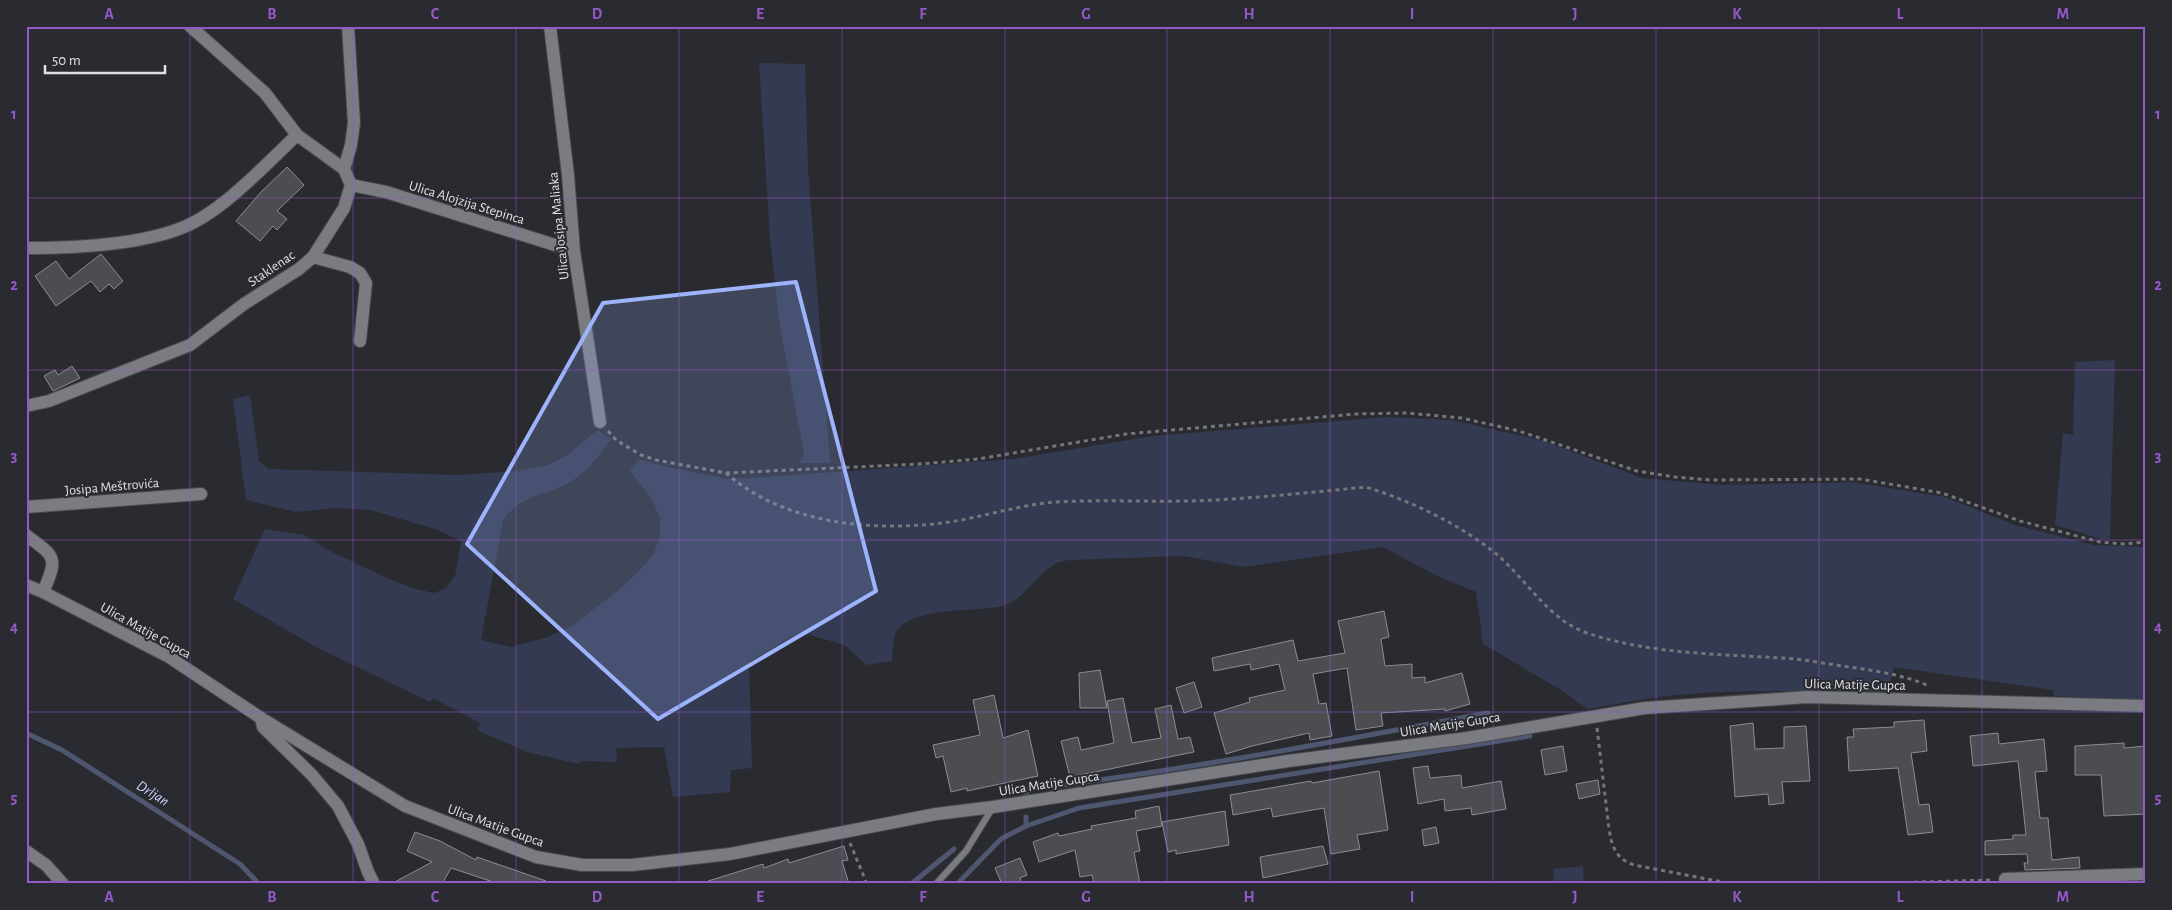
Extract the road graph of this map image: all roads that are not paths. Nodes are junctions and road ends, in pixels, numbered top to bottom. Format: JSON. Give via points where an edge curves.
{"nodes":[{"id":1,"x":190,"y":26,"type":"edge"},
{"id":2,"x":348,"y":26,"type":"edge"},
{"id":3,"x":550,"y":26,"type":"edge"},
{"id":4,"x":297,"y":135,"type":"junction"},
{"id":5,"x":344,"y":169,"type":"junction"},
{"id":6,"x":351,"y":185,"type":"junction"},
{"id":7,"x":26,"y":248,"type":"edge"},
{"id":8,"x":574,"y":251,"type":"junction"},
{"id":9,"x":313,"y":257,"type":"junction"},
{"id":10,"x":360,"y":341,"type":"dead end"},
{"id":11,"x":26,"y":406,"type":"edge"},
{"id":12,"x":600,"y":422,"type":"road end"},
{"id":13,"x":201,"y":494,"type":"dead end"},
{"id":14,"x":26,"y":507,"type":"edge"},
{"id":15,"x":26,"y":535,"type":"edge"},
{"id":16,"x":26,"y":585,"type":"edge"},
{"id":17,"x":44,"y":592,"type":"junction"},
{"id":18,"x":2146,"y":706,"type":"edge"},
{"id":19,"x":261,"y":718,"type":"junction"},
{"id":20,"x":993,"y":808,"type":"junction"},
{"id":21,"x":26,"y":851,"type":"edge"},
{"id":22,"x":2146,"y":874,"type":"edge"},
{"id":23,"x":2004,"y":879,"type":"road end"},
{"id":24,"x":63,"y":884,"type":"edge"},
{"id":25,"x":374,"y":884,"type":"edge"},
{"id":26,"x":936,"y":884,"type":"edge"}],
"edges":[{"from":1,"to":4,"type":"street","via":[[265,93]]},
{"from":2,"to":5,"type":"street","via":[[354,123]]},
{"from":3,"to":8,"type":"street","name":"Ulica Josipa Maliaka"},
{"from":4,"to":5,"type":"street"},
{"from":4,"to":7,"type":"street","via":[[216,207],[186,226],[153,237]]},
{"from":5,"to":6,"type":"street"},
{"from":6,"to":8,"type":"street","name":"Ulica Alojzija Stepinca","via":[[386,192]]},
{"from":6,"to":9,"type":"street","name":"Staklenac","via":[[344,208]]},
{"from":8,"to":12,"type":"street","name":"Ulica Josipa Maliaka"},
{"from":9,"to":10,"type":"street","via":[[350,267],[360,273],[366,283]]},
{"from":9,"to":11,"type":"street","name":"Staklenac","via":[[190,345]]},
{"from":13,"to":14,"type":"street","name":"Josipa Meštrovića"},
{"from":15,"to":17,"type":"street","via":[[52,556],[54,568]]},
{"from":16,"to":17,"type":"street","name":"Ulica Matije Gupca"},
{"from":17,"to":19,"type":"street","name":"Ulica Matije Gupca","via":[[169,657]]},
{"from":18,"to":20,"type":"street","name":"Ulica Matije Gupca","via":[[1808,697],[1685,704],[1595,715],[1467,738],[1288,761]]},
{"from":19,"to":20,"type":"street","name":"Ulica Matije Gupca","via":[[405,806],[536,857],[582,865],[632,865],[730,854],[936,814]]},
{"from":19,"to":25,"type":"street","via":[[263,727],[338,806]]},
{"from":20,"to":26,"type":"lane","via":[[966,852]]},
{"from":21,"to":24,"type":"street","via":[[46,865]]},
{"from":22,"to":23,"type":"street"}]}
